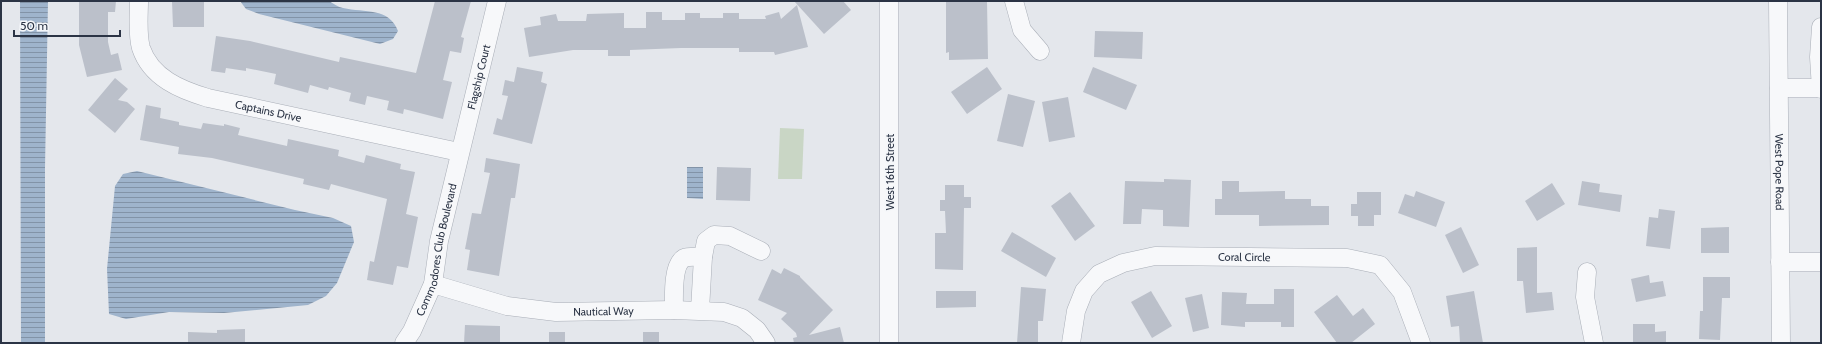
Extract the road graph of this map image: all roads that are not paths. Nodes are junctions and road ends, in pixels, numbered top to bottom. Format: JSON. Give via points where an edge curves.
{"nodes":[{"id":1,"x":139,"y":1,"type":"edge"},
{"id":2,"x":497,"y":1,"type":"edge"},
{"id":3,"x":888,"y":1,"type":"edge"},
{"id":4,"x":1014,"y":1,"type":"edge"},
{"id":5,"x":1778,"y":1,"type":"edge"},
{"id":6,"x":1821,"y":27,"type":"edge"},
{"id":7,"x":1040,"y":51,"type":"dead end"},
{"id":8,"x":1779,"y":88,"type":"junction"},
{"id":9,"x":1821,"y":88,"type":"edge"},
{"id":10,"x":460,"y":152,"type":"junction"},
{"id":11,"x":761,"y":251,"type":"dead end"},
{"id":12,"x":703,"y":257,"type":"junction"},
{"id":13,"x":1780,"y":262,"type":"junction"},
{"id":14,"x":1821,"y":262,"type":"edge"},
{"id":15,"x":1587,"y":272,"type":"dead end"},
{"id":16,"x":433,"y":284,"type":"junction"},
{"id":17,"x":674,"y":310,"type":"junction"},
{"id":18,"x":700,"y":310,"type":"junction"},
{"id":19,"x":404,"y":343,"type":"edge"},
{"id":20,"x":766,"y":343,"type":"edge"},
{"id":21,"x":889,"y":343,"type":"edge"},
{"id":22,"x":1071,"y":343,"type":"edge"},
{"id":23,"x":1421,"y":343,"type":"edge"},
{"id":24,"x":1594,"y":343,"type":"edge"},
{"id":25,"x":1781,"y":343,"type":"edge"}],
"edges":[{"from":1,"to":10,"type":"street","name":"Captains Drive","via":[[141,47],[147,60],[167,81],[183,90],[208,98]]},
{"from":2,"to":10,"type":"street","name":"Flagship Court"},
{"from":3,"to":21,"type":"street","name":"West 16th Street"},
{"from":4,"to":7,"type":"street","via":[[1022,30]]},
{"from":5,"to":8,"type":"street","name":"West Pope Road"},
{"from":6,"to":9,"type":"street"},
{"from":8,"to":9,"type":"street"},
{"from":8,"to":13,"type":"street","name":"West Pope Road"},
{"from":10,"to":16,"type":"street","name":"Commodores Club Boulevard","via":[[439,242]]},
{"from":11,"to":12,"type":"street","via":[[730,236],[714,235],[706,241]]},
{"from":12,"to":17,"type":"street","via":[[685,258],[679,262]]},
{"from":12,"to":18,"type":"street"},
{"from":13,"to":14,"type":"street"},
{"from":13,"to":25,"type":"street","name":"West Pope Road"},
{"from":15,"to":24,"type":"street","via":[[1585,297]]},
{"from":16,"to":17,"type":"street","name":"Nautical Way","via":[[507,306],[556,312]]},
{"from":16,"to":19,"type":"street","name":"Commodores Club Boulevard","via":[[416,324]]},
{"from":17,"to":18,"type":"street","name":"Nautical Way"},
{"from":18,"to":20,"type":"street","name":"Nautical Way","via":[[724,312],[742,318],[757,330]]},
{"from":22,"to":23,"type":"street","name":"Coral Circle","via":[[1076,311],[1084,291],[1099,274],[1123,263],[1155,256],[1347,258],[1380,265],[1402,292]]}]}
